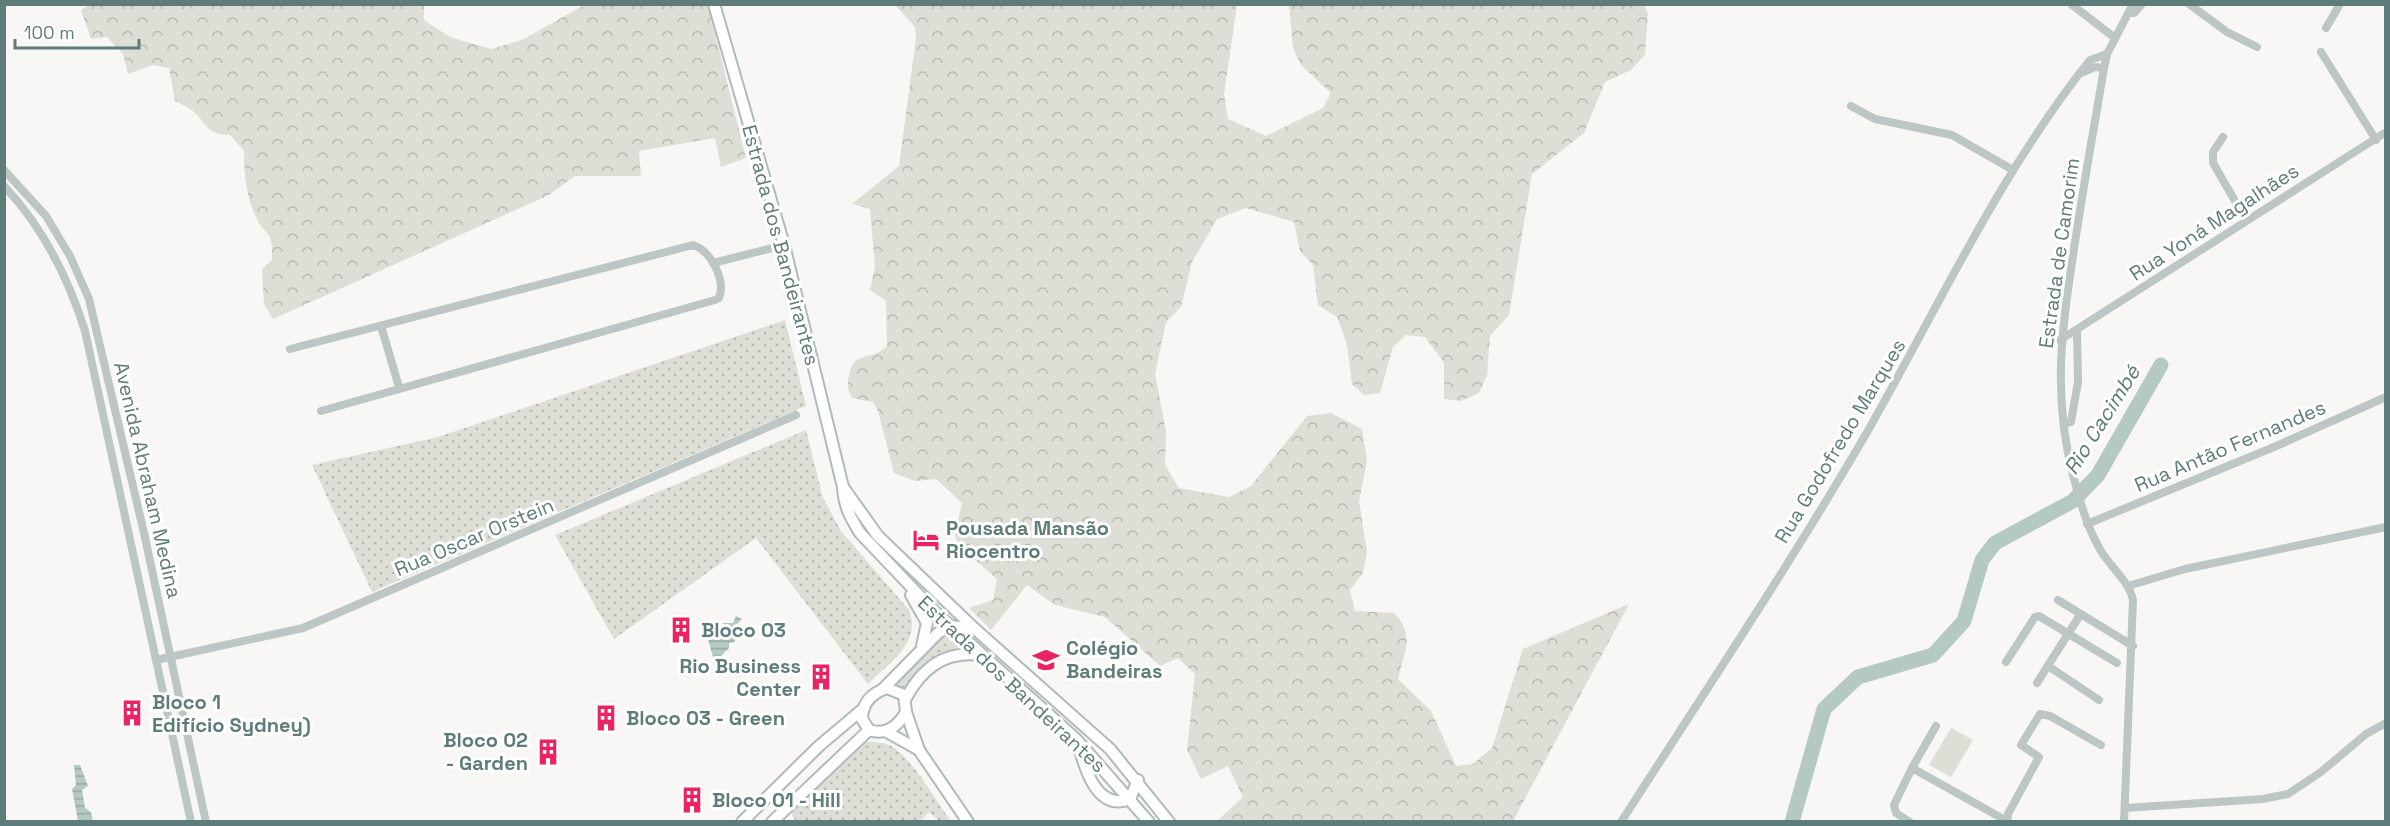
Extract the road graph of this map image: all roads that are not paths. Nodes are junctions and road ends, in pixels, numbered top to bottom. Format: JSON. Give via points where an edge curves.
{"nodes":[{"id":1,"x":714,"y":4,"type":"edge"},
{"id":2,"x":2071,"y":4,"type":"edge"},
{"id":3,"x":2142,"y":4,"type":"edge"},
{"id":4,"x":2189,"y":4,"type":"edge"},
{"id":5,"x":2340,"y":4,"type":"edge"},
{"id":6,"x":2132,"y":9,"type":"edge"},
{"id":7,"x":2326,"y":28,"type":"dead end"},
{"id":8,"x":2115,"y":38,"type":"junction"},
{"id":9,"x":2258,"y":47,"type":"dead end"},
{"id":10,"x":2321,"y":52,"type":"dead end"},
{"id":11,"x":2107,"y":54,"type":"junction"},
{"id":12,"x":2104,"y":69,"type":"junction"},
{"id":13,"x":2079,"y":74,"type":"junction"},
{"id":14,"x":1851,"y":106,"type":"dead end"},
{"id":15,"x":2385,"y":132,"type":"edge"},
{"id":16,"x":2223,"y":137,"type":"dead end"},
{"id":17,"x":2376,"y":140,"type":"junction"},
{"id":18,"x":4,"y":170,"type":"edge"},
{"id":19,"x":2013,"y":170,"type":"junction"},
{"id":20,"x":4,"y":186,"type":"edge"},
{"id":21,"x":2246,"y":220,"type":"junction"},
{"id":22,"x":784,"y":245,"type":"junction"},
{"id":23,"x":713,"y":263,"type":"junction"},
{"id":24,"x":381,"y":326,"type":"junction"},
{"id":25,"x":2077,"y":330,"type":"junction"},
{"id":26,"x":2060,"y":340,"type":"junction"},
{"id":27,"x":290,"y":349,"type":"dead end"},
{"id":28,"x":399,"y":387,"type":"junction"},
{"id":29,"x":111,"y":392,"type":"junction"},
{"id":30,"x":98,"y":394,"type":"junction"},
{"id":31,"x":2385,"y":397,"type":"edge"},
{"id":32,"x":115,"y":410,"type":"junction"},
{"id":33,"x":321,"y":411,"type":"dead end"},
{"id":34,"x":102,"y":412,"type":"junction"},
{"id":35,"x":796,"y":415,"type":"dead end"},
{"id":36,"x":2064,"y":424,"type":"junction"},
{"id":37,"x":843,"y":487,"type":"junction"},
{"id":38,"x":2088,"y":524,"type":"junction"},
{"id":39,"x":2385,"y":527,"type":"edge"},
{"id":40,"x":900,"y":577,"type":"junction"},
{"id":41,"x":2128,"y":586,"type":"junction"},
{"id":42,"x":2058,"y":600,"type":"dead end"},
{"id":43,"x":2080,"y":615,"type":"junction"},
{"id":44,"x":950,"y":626,"type":"junction"},
{"id":45,"x":975,"y":630,"type":"junction"},
{"id":46,"x":2069,"y":632,"type":"junction"},
{"id":47,"x":2133,"y":646,"type":"junction"},
{"id":48,"x":921,"y":651,"type":"junction"},
{"id":49,"x":980,"y":655,"type":"junction"},
{"id":50,"x":170,"y":657,"type":"junction"},
{"id":51,"x":156,"y":660,"type":"junction"},
{"id":52,"x":2006,"y":662,"type":"dead end"},
{"id":53,"x":2117,"y":663,"type":"dead end"},
{"id":54,"x":2048,"y":666,"type":"junction"},
{"id":55,"x":2037,"y":683,"type":"dead end"},
{"id":56,"x":883,"y":689,"type":"junction"},
{"id":57,"x":906,"y":698,"type":"junction"},
{"id":58,"x":2099,"y":700,"type":"dead end"},
{"id":59,"x":864,"y":708,"type":"junction"},
{"id":60,"x":906,"y":711,"type":"junction"},
{"id":61,"x":2385,"y":723,"type":"edge"},
{"id":62,"x":1936,"y":726,"type":"dead end"},
{"id":63,"x":869,"y":730,"type":"junction"},
{"id":64,"x":885,"y":731,"type":"junction"},
{"id":65,"x":1077,"y":740,"type":"junction"},
{"id":66,"x":2101,"y":745,"type":"dead end"},
{"id":67,"x":919,"y":750,"type":"junction"},
{"id":68,"x":1912,"y":768,"type":"junction"},
{"id":69,"x":1138,"y":780,"type":"junction"},
{"id":70,"x":1130,"y":799,"type":"junction"},
{"id":71,"x":2125,"y":808,"type":"junction"},
{"id":72,"x":2007,"y":821,"type":"edge"},
{"id":73,"x":191,"y":822,"type":"edge"},
{"id":74,"x":206,"y":822,"type":"edge"},
{"id":75,"x":742,"y":822,"type":"edge"},
{"id":76,"x":772,"y":822,"type":"edge"},
{"id":77,"x":968,"y":822,"type":"edge"},
{"id":78,"x":1149,"y":822,"type":"edge"},
{"id":79,"x":1169,"y":822,"type":"edge"},
{"id":80,"x":1621,"y":822,"type":"edge"},
{"id":81,"x":1910,"y":822,"type":"edge"},
{"id":82,"x":2124,"y":822,"type":"edge"}],
"edges":[{"from":1,"to":22,"type":"main road","name":"Estrada dos Bandeirantes"},
{"from":2,"to":8,"type":"street"},
{"from":3,"to":6,"type":"street","via":[[2134,13]]},
{"from":4,"to":9,"type":"street","via":[[2227,32]]},
{"from":5,"to":7,"type":"street"},
{"from":6,"to":8,"type":"street","name":"Estrada de Camorim"},
{"from":8,"to":11,"type":"street","name":"Estrada de Camorim"},
{"from":10,"to":17,"type":"street"},
{"from":11,"to":12,"type":"street","name":"Estrada de Camorim"},
{"from":11,"to":13,"type":"street","name":"Rua Godofredo Marques","via":[[2090,60]]},
{"from":12,"to":13,"type":"street"},
{"from":12,"to":26,"type":"street","name":"Estrada de Camorim"},
{"from":13,"to":19,"type":"street","name":"Rua Godofredo Marques"},
{"from":14,"to":19,"type":"street","via":[[1875,119],[1952,135]]},
{"from":15,"to":17,"type":"street","name":"Rua Yoná Magalhães"},
{"from":16,"to":21,"type":"street","via":[[2212,152],[2212,163]]},
{"from":17,"to":21,"type":"street","name":"Rua Yoná Magalhães"},
{"from":18,"to":29,"type":"street","name":"Avenida Abraham Medina","via":[[46,216],[70,256],[89,299]]},
{"from":19,"to":80,"type":"street","name":"Rua Godofredo Marques","via":[[1866,434]]},
{"from":20,"to":30,"type":"street","name":"Avenida Abraham Medina","via":[[44,236],[63,270],[85,331]]},
{"from":21,"to":25,"type":"street","name":"Rua Yoná Magalhães"},
{"from":22,"to":23,"type":"street"},
{"from":22,"to":37,"type":"main road","name":"Estrada dos Bandeirantes"},
{"from":23,"to":24,"type":"street","via":[[704,250],[693,245]]},
{"from":23,"to":28,"type":"street","via":[[721,290],[715,300]]},
{"from":24,"to":27,"type":"street"},
{"from":24,"to":28,"type":"street"},
{"from":25,"to":26,"type":"street","name":"Rua Yoná Magalhães"},
{"from":25,"to":36,"type":"street","via":[[2078,382],[2071,422]]},
{"from":26,"to":36,"type":"street","name":"Estrada de Camorim"},
{"from":28,"to":33,"type":"street"},
{"from":29,"to":30,"type":"street","via":[[104,398]]},
{"from":29,"to":32,"type":"street","name":"Avenida Abraham Medina"},
{"from":30,"to":34,"type":"street","name":"Avenida Abraham Medina"},
{"from":31,"to":38,"type":"street","name":"Rua Antão Fernandes"},
{"from":32,"to":34,"type":"street","via":[[109,406]]},
{"from":32,"to":50,"type":"street","name":"Avenida Abraham Medina"},
{"from":34,"to":51,"type":"street","name":"Avenida Abraham Medina"},
{"from":35,"to":50,"type":"street","name":"Rua Oscar Orstein","via":[[303,628]]},
{"from":36,"to":38,"type":"street","name":"Estrada de Camorim","via":[[2073,475]]},
{"from":37,"to":40,"type":"main road","name":"Estrada dos Bandeirantes","via":[[844,506],[851,519]]},
{"from":37,"to":45,"type":"main road","name":"Estrada dos Bandeirantes","via":[[878,536]]},
{"from":38,"to":41,"type":"street","name":"Estrada de Camorim","via":[[2101,552]]},
{"from":39,"to":41,"type":"street","via":[[2185,569]]},
{"from":40,"to":44,"type":"main road","name":"Estrada dos Bandeirantes"},
{"from":40,"to":48,"type":"main road","via":[[927,623]]},
{"from":41,"to":47,"type":"street","name":"Estrada de Camorim","via":[[2133,600]]},
{"from":42,"to":43,"type":"street"},
{"from":43,"to":46,"type":"street"},
{"from":43,"to":47,"type":"street"},
{"from":44,"to":45,"type":"main road"},
{"from":44,"to":48,"type":"main road"},
{"from":44,"to":49,"type":"main road","name":"Estrada dos Bandeirantes"},
{"from":45,"to":69,"type":"main road","name":"Estrada dos Bandeirantes","via":[[1089,729]]},
{"from":46,"to":52,"type":"street","via":[[2045,617],[2035,617]]},
{"from":46,"to":53,"type":"street"},
{"from":46,"to":54,"type":"street"},
{"from":47,"to":71,"type":"street","name":"Estrada de Camorim"},
{"from":48,"to":56,"type":"main road"},
{"from":49,"to":57,"type":"main road","via":[[956,654],[936,664],[915,683]]},
{"from":49,"to":65,"type":"main road","name":"Estrada dos Bandeirantes"},
{"from":50,"to":51,"type":"street","name":"Rua Oscar Orstein"},
{"from":50,"to":74,"type":"street","name":"Avenida Abraham Medina"},
{"from":51,"to":73,"type":"street","name":"Avenida Abraham Medina"},
{"from":54,"to":55,"type":"street"},
{"from":54,"to":58,"type":"street"},
{"from":56,"to":57,"type":"main road","via":[[897,690]]},
{"from":56,"to":59,"type":"main road"},
{"from":57,"to":60,"type":"main road"},
{"from":59,"to":63,"type":"main road","via":[[862,719]]},
{"from":59,"to":75,"type":"main road"},
{"from":60,"to":64,"type":"main road","via":[[896,725]]},
{"from":60,"to":67,"type":"main road"},
{"from":61,"to":71,"type":"street","via":[[2288,794]]},
{"from":62,"to":68,"type":"street"},
{"from":63,"to":64,"type":"main road"},
{"from":63,"to":76,"type":"main road"},
{"from":64,"to":67,"type":"main road"},
{"from":65,"to":70,"type":"main road","name":"Estrada dos Bandeirantes"},
{"from":65,"to":70,"type":"main road","via":[[1098,791],[1114,800]]},
{"from":66,"to":72,"type":"street","via":[[2040,714],[2021,746],[2039,757]]},
{"from":67,"to":77,"type":"main road"},
{"from":68,"to":72,"type":"street"},
{"from":68,"to":81,"type":"street","via":[[1894,805],[1896,813]]},
{"from":69,"to":70,"type":"main road"},
{"from":69,"to":79,"type":"main road","name":"Estrada dos Bandeirantes"},
{"from":70,"to":78,"type":"main road","name":"Estrada dos Bandeirantes"},
{"from":71,"to":82,"type":"street","name":"Estrada de Camorim"}]}
